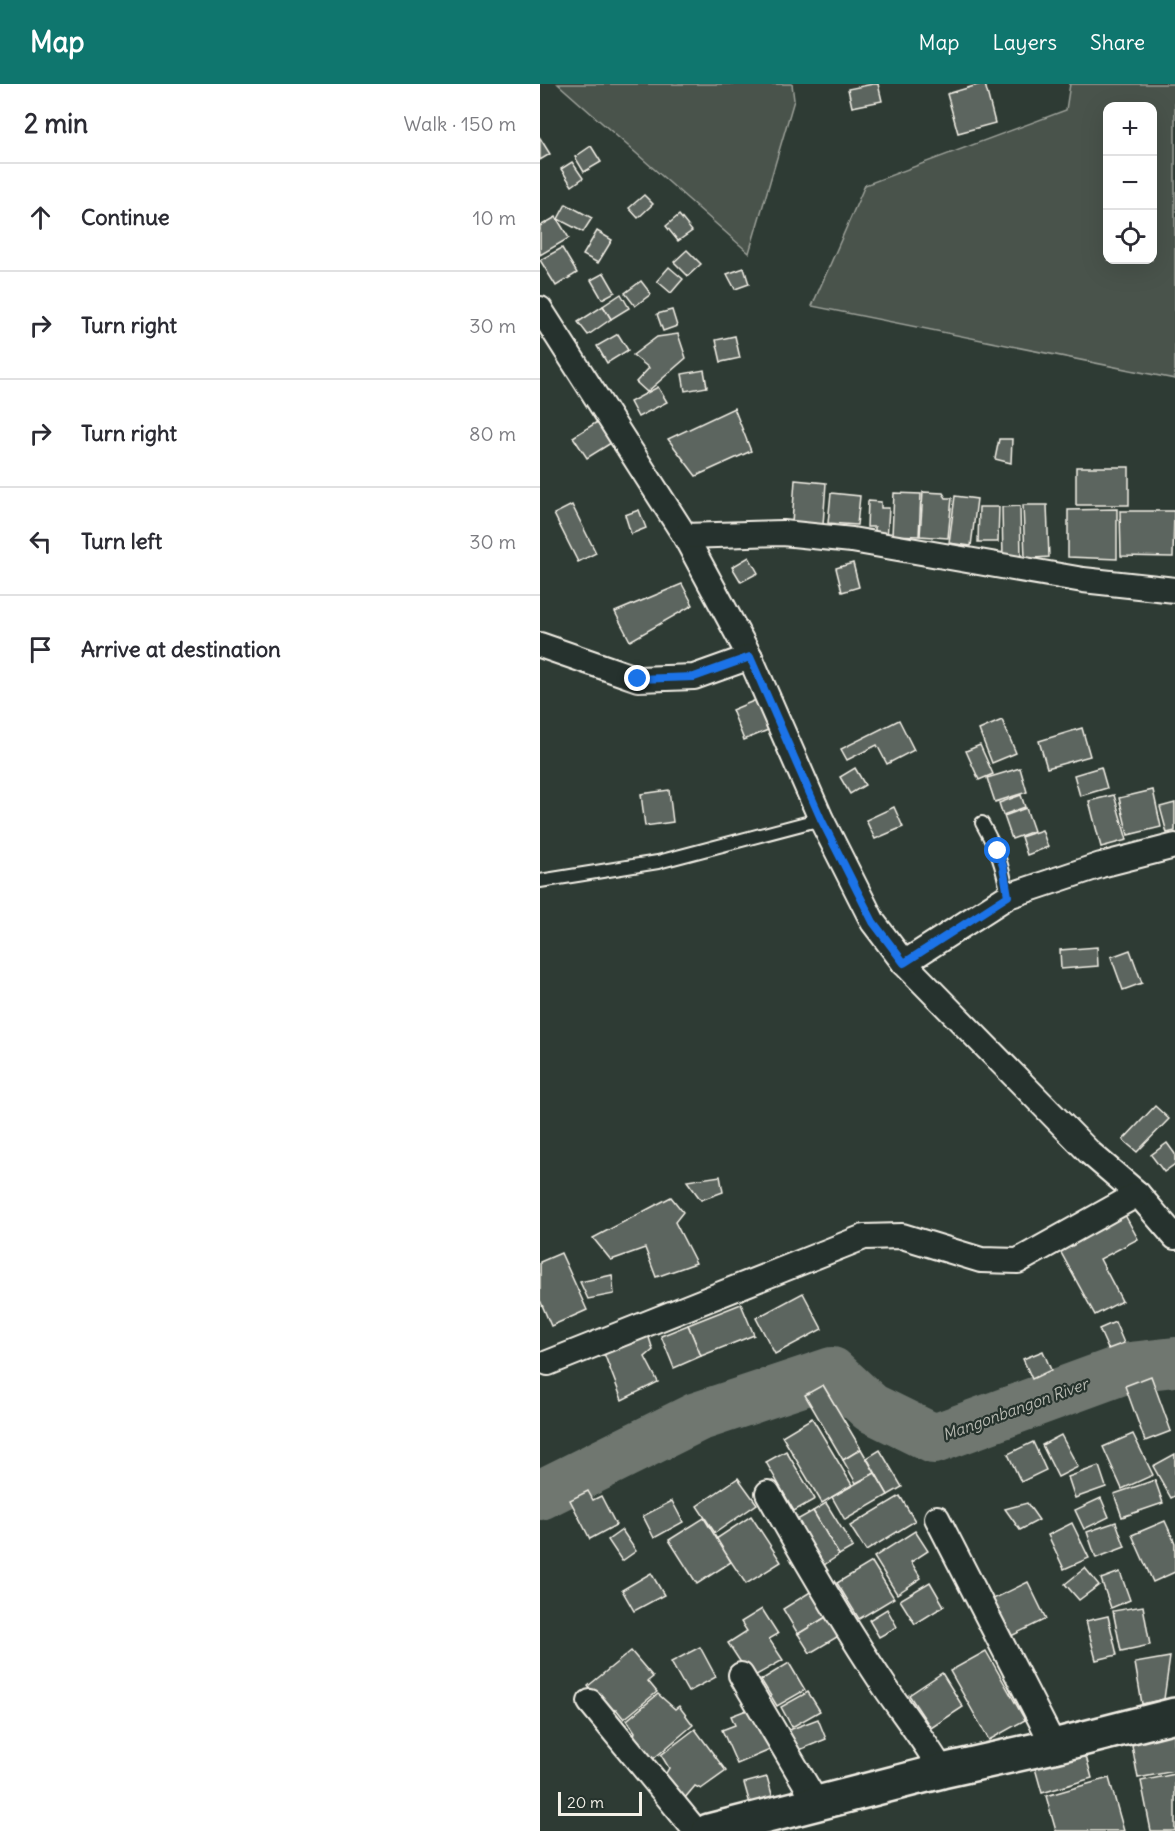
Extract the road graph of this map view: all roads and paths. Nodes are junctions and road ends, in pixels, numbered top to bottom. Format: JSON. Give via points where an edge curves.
{"nodes":[{"id":1,"x":540,"y":309,"type":"edge"},
{"id":2,"x":685,"y":536,"type":"junction"},
{"id":3,"x":1175,"y":590,"type":"edge"},
{"id":4,"x":540,"y":645,"type":"edge"},
{"id":5,"x":750,"y":657,"type":"junction"},
{"id":6,"x":821,"y":819,"type":"junction"},
{"id":7,"x":982,"y":823,"type":"dead end"},
{"id":8,"x":1175,"y":846,"type":"edge"},
{"id":9,"x":540,"y":881,"type":"edge"},
{"id":10,"x":1008,"y":896,"type":"junction"},
{"id":11,"x":904,"y":963,"type":"junction"},
{"id":12,"x":1138,"y":1194,"type":"junction"},
{"id":13,"x":1175,"y":1237,"type":"edge"},
{"id":14,"x":548,"y":1363,"type":"dead end"},
{"id":15,"x":768,"y":1493,"type":"dead end"},
{"id":16,"x":937,"y":1518,"type":"dead end"},
{"id":17,"x":741,"y":1675,"type":"dead end"},
{"id":18,"x":590,"y":1702,"type":"dead end"},
{"id":19,"x":1175,"y":1715,"type":"edge"},
{"id":20,"x":1054,"y":1746,"type":"junction"},
{"id":21,"x":942,"y":1770,"type":"junction"},
{"id":22,"x":816,"y":1802,"type":"junction"},
{"id":23,"x":696,"y":1831,"type":"edge"},
{"id":24,"x":709,"y":1831,"type":"edge"}],
"edges":[{"from":1,"to":2,"type":"street"},
{"from":2,"to":3,"type":"street","via":[[818,536],[1083,580]]},
{"from":2,"to":5,"type":"street"},
{"from":4,"to":5,"type":"street","via":[[638,679],[694,677]]},
{"from":5,"to":6,"type":"street"},
{"from":6,"to":9,"type":"lane","via":[[658,862]]},
{"from":6,"to":11,"type":"street","via":[[873,922]]},
{"from":7,"to":10,"type":"lane","via":[[998,851]]},
{"from":8,"to":10,"type":"street"},
{"from":10,"to":11,"type":"street"},
{"from":11,"to":12,"type":"street","via":[[1090,1153]]},
{"from":12,"to":13,"type":"street"},
{"from":12,"to":14,"type":"street","via":[[1018,1261],[981,1260],[902,1236],[864,1237]]},
{"from":15,"to":21,"type":"street","via":[[885,1687]]},
{"from":16,"to":20,"type":"street"},
{"from":17,"to":22,"type":"street"},
{"from":18,"to":23,"type":"street"},
{"from":19,"to":20,"type":"street"},
{"from":20,"to":21,"type":"street"},
{"from":21,"to":22,"type":"street"},
{"from":22,"to":24,"type":"street"}]}
